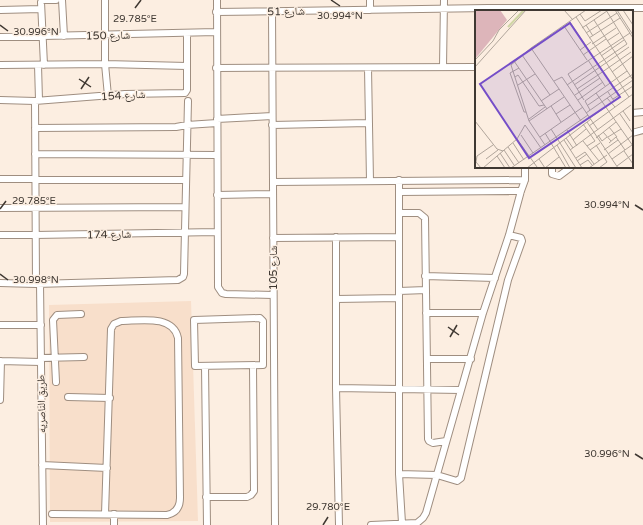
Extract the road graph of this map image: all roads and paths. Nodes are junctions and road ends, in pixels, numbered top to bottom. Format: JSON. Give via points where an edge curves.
{"nodes":[{"id":1,"x":43,"y":0,"type":"edge"},
{"id":2,"x":56,"y":0,"type":"edge"},
{"id":3,"x":62,"y":0,"type":"edge"},
{"id":4,"x":105,"y":0,"type":"edge"},
{"id":5,"x":217,"y":0,"type":"edge"},
{"id":6,"x":370,"y":0,"type":"edge"},
{"id":7,"x":444,"y":0,"type":"edge"},
{"id":8,"x":488,"y":0,"type":"edge"},
{"id":9,"x":643,"y":8,"type":"edge"},
{"id":10,"x":41,"y":9,"type":"junction"},
{"id":11,"x":444,"y":9,"type":"junction"},
{"id":12,"x":526,"y":9,"type":"edge"},
{"id":13,"x":554,"y":9,"type":"edge"},
{"id":14,"x":610,"y":9,"type":"edge"},
{"id":15,"x":0,"y":10,"type":"edge"},
{"id":16,"x":370,"y":10,"type":"junction"},
{"id":17,"x":488,"y":10,"type":"edge"},
{"id":18,"x":272,"y":11,"type":"junction"},
{"id":19,"x":216,"y":12,"type":"junction"},
{"id":20,"x":216,"y":32,"type":"junction"},
{"id":21,"x":187,"y":33,"type":"junction"},
{"id":22,"x":105,"y":35,"type":"junction"},
{"id":23,"x":42,"y":36,"type":"junction"},
{"id":24,"x":64,"y":36,"type":"junction"},
{"id":25,"x":0,"y":37,"type":"edge"},
{"id":26,"x":105,"y":64,"type":"junction"},
{"id":27,"x":41,"y":65,"type":"junction"},
{"id":28,"x":0,"y":66,"type":"edge"},
{"id":29,"x":187,"y":66,"type":"junction"},
{"id":30,"x":475,"y":67,"type":"edge"},
{"id":31,"x":216,"y":68,"type":"junction"},
{"id":32,"x":368,"y":68,"type":"junction"},
{"id":33,"x":442,"y":68,"type":"junction"},
{"id":34,"x":272,"y":69,"type":"junction"},
{"id":35,"x":108,"y":96,"type":"junction"},
{"id":36,"x":0,"y":100,"type":"edge"},
{"id":37,"x":37,"y":100,"type":"junction"},
{"id":38,"x":188,"y":101,"type":"dead end"},
{"id":39,"x":643,"y":112,"type":"edge"},
{"id":40,"x":633,"y":113,"type":"edge"},
{"id":41,"x":272,"y":116,"type":"junction"},
{"id":42,"x":217,"y":121,"type":"junction"},
{"id":43,"x":369,"y":123,"type":"junction"},
{"id":44,"x":188,"y":125,"type":"junction"},
{"id":45,"x":272,"y":125,"type":"junction"},
{"id":46,"x":35,"y":128,"type":"junction"},
{"id":47,"x":643,"y":130,"type":"edge"},
{"id":48,"x":633,"y":133,"type":"edge"},
{"id":49,"x":36,"y":154,"type":"junction"},
{"id":50,"x":186,"y":155,"type":"junction"},
{"id":51,"x":217,"y":155,"type":"junction"},
{"id":52,"x":525,"y":168,"type":"edge"},
{"id":53,"x":552,"y":168,"type":"edge"},
{"id":54,"x":569,"y":168,"type":"edge"},
{"id":55,"x":0,"y":179,"type":"edge"},
{"id":56,"x":36,"y":179,"type":"junction"},
{"id":57,"x":186,"y":180,"type":"junction"},
{"id":58,"x":399,"y":180,"type":"junction"},
{"id":59,"x":525,"y":180,"type":"junction"},
{"id":60,"x":370,"y":181,"type":"junction"},
{"id":61,"x":272,"y":182,"type":"junction"},
{"id":62,"x":521,"y":191,"type":"junction"},
{"id":63,"x":399,"y":192,"type":"junction"},
{"id":64,"x":273,"y":194,"type":"junction"},
{"id":65,"x":217,"y":195,"type":"junction"},
{"id":66,"x":185,"y":207,"type":"junction"},
{"id":67,"x":0,"y":208,"type":"edge"},
{"id":68,"x":36,"y":208,"type":"junction"},
{"id":69,"x":399,"y":213,"type":"junction"},
{"id":70,"x":185,"y":232,"type":"junction"},
{"id":71,"x":217,"y":232,"type":"junction"},
{"id":72,"x":0,"y":235,"type":"edge"},
{"id":73,"x":35,"y":235,"type":"junction"},
{"id":74,"x":509,"y":235,"type":"junction"},
{"id":75,"x":336,"y":237,"type":"junction"},
{"id":76,"x":399,"y":237,"type":"junction"},
{"id":77,"x":273,"y":238,"type":"junction"},
{"id":78,"x":425,"y":276,"type":"junction"},
{"id":79,"x":495,"y":278,"type":"junction"},
{"id":80,"x":0,"y":283,"type":"edge"},
{"id":81,"x":38,"y":284,"type":"junction"},
{"id":82,"x":426,"y":290,"type":"junction"},
{"id":83,"x":399,"y":291,"type":"junction"},
{"id":84,"x":273,"y":295,"type":"junction"},
{"id":85,"x":399,"y":298,"type":"junction"},
{"id":86,"x":336,"y":299,"type":"junction"},
{"id":87,"x":426,"y":313,"type":"junction"},
{"id":88,"x":483,"y":313,"type":"junction"},
{"id":89,"x":81,"y":314,"type":"dead end"},
{"id":90,"x":0,"y":325,"type":"edge"},
{"id":91,"x":40,"y":325,"type":"junction"},
{"id":92,"x":84,"y":357,"type":"dead end"},
{"id":93,"x":55,"y":358,"type":"junction"},
{"id":94,"x":427,"y":359,"type":"junction"},
{"id":95,"x":471,"y":359,"type":"junction"},
{"id":96,"x":41,"y":360,"type":"junction"},
{"id":97,"x":0,"y":361,"type":"edge"},
{"id":98,"x":205,"y":366,"type":"junction"},
{"id":99,"x":253,"y":366,"type":"junction"},
{"id":100,"x":56,"y":382,"type":"dead end"},
{"id":101,"x":336,"y":388,"type":"junction"},
{"id":102,"x":399,"y":389,"type":"junction"},
{"id":103,"x":427,"y":389,"type":"junction"},
{"id":104,"x":461,"y":390,"type":"junction"},
{"id":105,"x":68,"y":398,"type":"dead end"},
{"id":106,"x":110,"y":398,"type":"junction"},
{"id":107,"x":0,"y":400,"type":"edge"},
{"id":108,"x":446,"y":441,"type":"junction"},
{"id":109,"x":42,"y":465,"type":"junction"},
{"id":110,"x":107,"y":468,"type":"junction"},
{"id":111,"x":399,"y":474,"type":"junction"},
{"id":112,"x":437,"y":475,"type":"junction"},
{"id":113,"x":206,"y":497,"type":"junction"},
{"id":114,"x":52,"y":514,"type":"dead end"},
{"id":115,"x":105,"y":514,"type":"junction"},
{"id":116,"x":114,"y":514,"type":"junction"},
{"id":117,"x":402,"y":523,"type":"junction"},
{"id":118,"x":43,"y":525,"type":"edge"},
{"id":119,"x":114,"y":525,"type":"edge"},
{"id":120,"x":207,"y":525,"type":"edge"},
{"id":121,"x":275,"y":525,"type":"edge"},
{"id":122,"x":339,"y":525,"type":"edge"},
{"id":123,"x":371,"y":525,"type":"edge"}],
"edges":[{"from":1,"to":2,"type":"street"},
{"from":1,"to":10,"type":"street","name":"طريق الناصريه"},
{"from":3,"to":24,"type":"street"},
{"from":4,"to":22,"type":"street"},
{"from":5,"to":19,"type":"street"},
{"from":6,"to":16,"type":"street"},
{"from":7,"to":11,"type":"street"},
{"from":8,"to":17,"type":"street"},
{"from":9,"to":14,"type":"street","name":"شارع 51"},
{"from":10,"to":15,"type":"street"},
{"from":10,"to":23,"type":"street","name":"طريق الناصريه"},
{"from":11,"to":16,"type":"street","name":"شارع 51"},
{"from":11,"to":17,"type":"street","name":"شارع 51"},
{"from":11,"to":33,"type":"street"},
{"from":12,"to":13,"type":"street","name":"شارع 51"},
{"from":12,"to":17,"type":"street","name":"شارع 51"},
{"from":13,"to":14,"type":"street","name":"شارع 51"},
{"from":16,"to":18,"type":"street","name":"شارع 51"},
{"from":18,"to":19,"type":"street","name":"شارع 51"},
{"from":18,"to":34,"type":"street","name":"شارع 105"},
{"from":19,"to":20,"type":"street"},
{"from":20,"to":21,"type":"street","name":"شارع 150"},
{"from":20,"to":31,"type":"street"},
{"from":21,"to":22,"type":"street","name":"شارع 150"},
{"from":21,"to":29,"type":"street","name":"شارع 154"},
{"from":22,"to":24,"type":"street","name":"شارع 150"},
{"from":22,"to":26,"type":"street"},
{"from":23,"to":24,"type":"street","name":"شارع 150"},
{"from":23,"to":25,"type":"street","name":"شارع 150"},
{"from":23,"to":27,"type":"street","name":"طريق الناصريه"},
{"from":26,"to":27,"type":"street"},
{"from":26,"to":29,"type":"street"},
{"from":26,"to":35,"type":"street"},
{"from":27,"to":28,"type":"street"},
{"from":27,"to":37,"type":"street","name":"طريق الناصريه"},
{"from":29,"to":35,"type":"street","name":"شارع 154","via":[[185,93]]},
{"from":30,"to":33,"type":"street"},
{"from":31,"to":34,"type":"street"},
{"from":31,"to":42,"type":"street"},
{"from":32,"to":33,"type":"street"},
{"from":32,"to":34,"type":"street"},
{"from":32,"to":43,"type":"street"},
{"from":34,"to":41,"type":"street","name":"شارع 105"},
{"from":35,"to":37,"type":"street","name":"شارع 154"},
{"from":36,"to":37,"type":"street","name":"شارع 154"},
{"from":37,"to":46,"type":"street","name":"طريق الناصريه"},
{"from":38,"to":44,"type":"street"},
{"from":39,"to":40,"type":"street"},
{"from":41,"to":42,"type":"street"},
{"from":41,"to":45,"type":"street","name":"شارع 105"},
{"from":42,"to":44,"type":"street"},
{"from":42,"to":51,"type":"street"},
{"from":43,"to":45,"type":"street"},
{"from":43,"to":60,"type":"street"},
{"from":44,"to":46,"type":"street"},
{"from":44,"to":50,"type":"street"},
{"from":45,"to":61,"type":"street","name":"شارع 105"},
{"from":46,"to":49,"type":"street","name":"طريق الناصريه"},
{"from":47,"to":48,"type":"street"},
{"from":49,"to":50,"type":"street"},
{"from":49,"to":56,"type":"street","name":"طريق الناصريه"},
{"from":50,"to":51,"type":"street"},
{"from":50,"to":57,"type":"street"},
{"from":51,"to":65,"type":"street"},
{"from":52,"to":59,"type":"street"},
{"from":53,"to":54,"type":"street","via":[[552,174],[558,176]]},
{"from":55,"to":56,"type":"street"},
{"from":56,"to":57,"type":"street"},
{"from":56,"to":68,"type":"street","name":"طريق الناصريه"},
{"from":57,"to":66,"type":"street"},
{"from":58,"to":59,"type":"street"},
{"from":58,"to":60,"type":"street"},
{"from":58,"to":63,"type":"street"},
{"from":59,"to":62,"type":"street"},
{"from":60,"to":61,"type":"street"},
{"from":61,"to":64,"type":"street","name":"شارع 105"},
{"from":62,"to":63,"type":"street"},
{"from":62,"to":74,"type":"street"},
{"from":63,"to":69,"type":"street"},
{"from":64,"to":65,"type":"street"},
{"from":64,"to":77,"type":"street","name":"شارع 105"},
{"from":65,"to":71,"type":"street"},
{"from":66,"to":68,"type":"street"},
{"from":66,"to":70,"type":"street"},
{"from":67,"to":68,"type":"street"},
{"from":68,"to":73,"type":"street","name":"طريق الناصريه"},
{"from":69,"to":76,"type":"street"},
{"from":69,"to":78,"type":"street","via":[[420,213],[425,218]]},
{"from":70,"to":71,"type":"street","name":"شارع 174"},
{"from":70,"to":73,"type":"street","name":"شارع 174"},
{"from":70,"to":81,"type":"street","via":[[184,274],[178,280]]},
{"from":71,"to":84,"type":"street","via":[[219,290],[226,294]]},
{"from":72,"to":73,"type":"street","name":"شارع 174"},
{"from":73,"to":81,"type":"street","name":"طريق الناصريه"},
{"from":74,"to":79,"type":"street"},
{"from":74,"to":112,"type":"street","via":[[521,238],[522,241],[508,280],[461,478],[457,480]]},
{"from":75,"to":76,"type":"street"},
{"from":75,"to":77,"type":"street"},
{"from":75,"to":86,"type":"street"},
{"from":76,"to":83,"type":"street"},
{"from":77,"to":84,"type":"street","name":"شارع 105"},
{"from":78,"to":79,"type":"street"},
{"from":78,"to":82,"type":"street"},
{"from":79,"to":88,"type":"street"},
{"from":80,"to":81,"type":"street"},
{"from":81,"to":91,"type":"street","name":"طريق الناصريه"},
{"from":82,"to":83,"type":"street"},
{"from":82,"to":87,"type":"street"},
{"from":83,"to":85,"type":"street"},
{"from":84,"to":121,"type":"street","name":"شارع 105"},
{"from":85,"to":86,"type":"street"},
{"from":85,"to":102,"type":"street"},
{"from":86,"to":101,"type":"street"},
{"from":87,"to":88,"type":"street"},
{"from":87,"to":94,"type":"street"},
{"from":88,"to":95,"type":"street"},
{"from":89,"to":93,"type":"street","via":[[59,315],[54,318]]},
{"from":90,"to":91,"type":"street"},
{"from":91,"to":96,"type":"street","name":"طريق الناصريه"},
{"from":92,"to":93,"type":"street"},
{"from":93,"to":96,"type":"street"},
{"from":93,"to":100,"type":"street"},
{"from":94,"to":95,"type":"street"},
{"from":94,"to":103,"type":"street"},
{"from":95,"to":104,"type":"street"},
{"from":96,"to":97,"type":"street"},
{"from":96,"to":109,"type":"street","name":"طريق الناصريه"},
{"from":97,"to":107,"type":"street"},
{"from":98,"to":99,"type":"street"},
{"from":98,"to":99,"type":"street","via":[[194,365],[196,319],[262,319],[263,364]]},
{"from":98,"to":113,"type":"street"},
{"from":99,"to":113,"type":"street","via":[[254,491],[247,497]]},
{"from":101,"to":102,"type":"street"},
{"from":101,"to":122,"type":"street"},
{"from":102,"to":103,"type":"street"},
{"from":102,"to":111,"type":"street"},
{"from":103,"to":104,"type":"street"},
{"from":103,"to":108,"type":"street","via":[[429,441]]},
{"from":104,"to":108,"type":"street"},
{"from":105,"to":106,"type":"street"},
{"from":106,"to":110,"type":"street"},
{"from":106,"to":116,"type":"street","via":[[112,326],[121,321],[159,321],[170,324],[178,338],[180,505],[174,513],[167,515]]},
{"from":108,"to":112,"type":"street"},
{"from":109,"to":110,"type":"street"},
{"from":109,"to":118,"type":"street","name":"طريق الناصريه"},
{"from":110,"to":115,"type":"street"},
{"from":111,"to":112,"type":"street"},
{"from":111,"to":117,"type":"street"},
{"from":112,"to":117,"type":"street","via":[[423,518],[417,523]]},
{"from":113,"to":120,"type":"street"},
{"from":114,"to":115,"type":"street"},
{"from":115,"to":116,"type":"street"},
{"from":116,"to":119,"type":"street"},
{"from":117,"to":123,"type":"street"}]}
